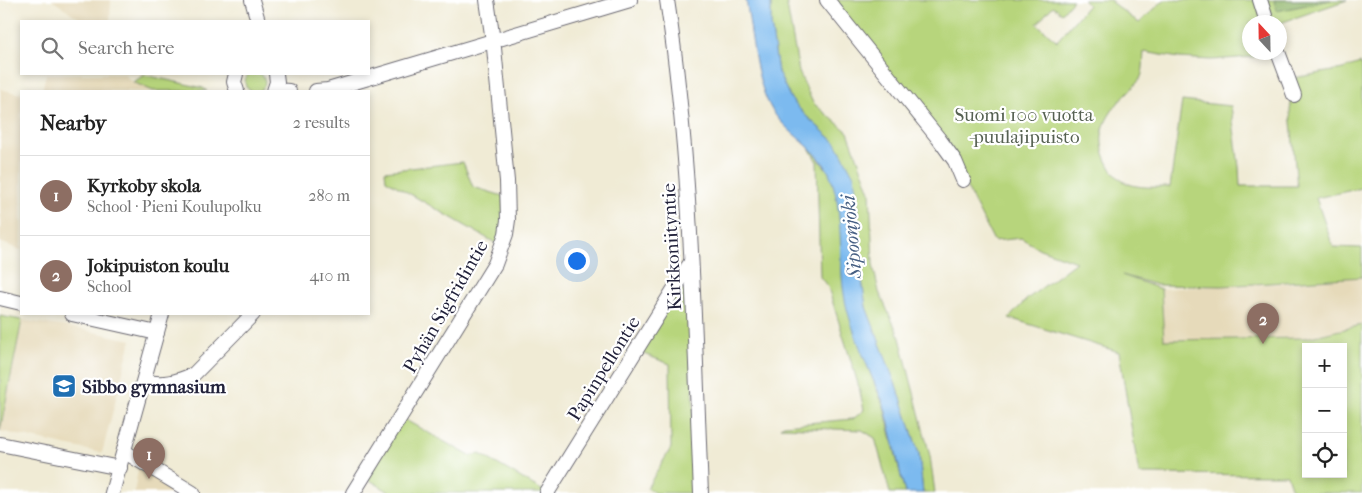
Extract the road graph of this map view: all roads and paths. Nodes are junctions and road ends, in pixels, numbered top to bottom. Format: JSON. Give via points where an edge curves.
{"nodes":[{"id":1,"x":487,"y":0,"type":"edge"},
{"id":2,"x":630,"y":0,"type":"edge"},
{"id":3,"x":667,"y":0,"type":"edge"},
{"id":4,"x":827,"y":0,"type":"edge"},
{"id":5,"x":1260,"y":0,"type":"edge"},
{"id":6,"x":252,"y":3,"type":"edge"},
{"id":7,"x":1265,"y":15,"type":"edge"},
{"id":8,"x":250,"y":20,"type":"edge"},
{"id":9,"x":258,"y":20,"type":"edge"},
{"id":10,"x":492,"y":42,"type":"junction"},
{"id":11,"x":1281,"y":60,"type":"edge"},
{"id":12,"x":236,"y":75,"type":"edge"},
{"id":13,"x":276,"y":75,"type":"edge"},
{"id":14,"x":237,"y":90,"type":"edge"},
{"id":15,"x":279,"y":90,"type":"edge"},
{"id":16,"x":328,"y":90,"type":"edge"},
{"id":17,"x":1294,"y":95,"type":"dead end"},
{"id":18,"x":963,"y":180,"type":"dead end"},
{"id":19,"x":692,"y":262,"type":"junction"},
{"id":20,"x":0,"y":298,"type":"edge"},
{"id":21,"x":20,"y":303,"type":"edge"},
{"id":22,"x":77,"y":315,"type":"edge"},
{"id":23,"x":162,"y":315,"type":"edge"},
{"id":24,"x":253,"y":315,"type":"edge"},
{"id":25,"x":157,"y":332,"type":"junction"},
{"id":26,"x":144,"y":381,"type":"junction"},
{"id":27,"x":0,"y":444,"type":"edge"},
{"id":28,"x":130,"y":455,"type":"junction"},
{"id":29,"x":120,"y":468,"type":"junction"},
{"id":30,"x":112,"y":493,"type":"edge"},
{"id":31,"x":193,"y":493,"type":"edge"},
{"id":32,"x":353,"y":493,"type":"edge"},
{"id":33,"x":547,"y":493,"type":"edge"},
{"id":34,"x":701,"y":493,"type":"edge"}],
"edges":[{"from":1,"to":10,"type":"street","name":"Pyhän Sigfridintie"},
{"from":2,"to":10,"type":"street"},
{"from":3,"to":19,"type":"street","name":"Kirkkoniityntie","via":[[677,63]]},
{"from":4,"to":18,"type":"street","via":[[939,139],[955,161]]},
{"from":5,"to":7,"type":"street"},
{"from":6,"to":8,"type":"street"},
{"from":6,"to":9,"type":"street"},
{"from":10,"to":16,"type":"street"},
{"from":10,"to":32,"type":"street","name":"Pyhän Sigfridintie","via":[[507,181],[508,220],[502,247],[495,264]]},
{"from":11,"to":17,"type":"street"},
{"from":12,"to":14,"type":"street"},
{"from":13,"to":15,"type":"street"},
{"from":19,"to":33,"type":"street","name":"Papinpellontie"},
{"from":19,"to":34,"type":"street","name":"Kirkkoniityntie"},
{"from":20,"to":21,"type":"street"},
{"from":22,"to":25,"type":"street"},
{"from":23,"to":25,"type":"street"},
{"from":24,"to":26,"type":"street","via":[[194,374],[163,384]]},
{"from":25,"to":26,"type":"street"},
{"from":26,"to":28,"type":"street"},
{"from":27,"to":29,"type":"street"},
{"from":28,"to":29,"type":"street"},
{"from":28,"to":31,"type":"street"},
{"from":29,"to":30,"type":"street"}]}
